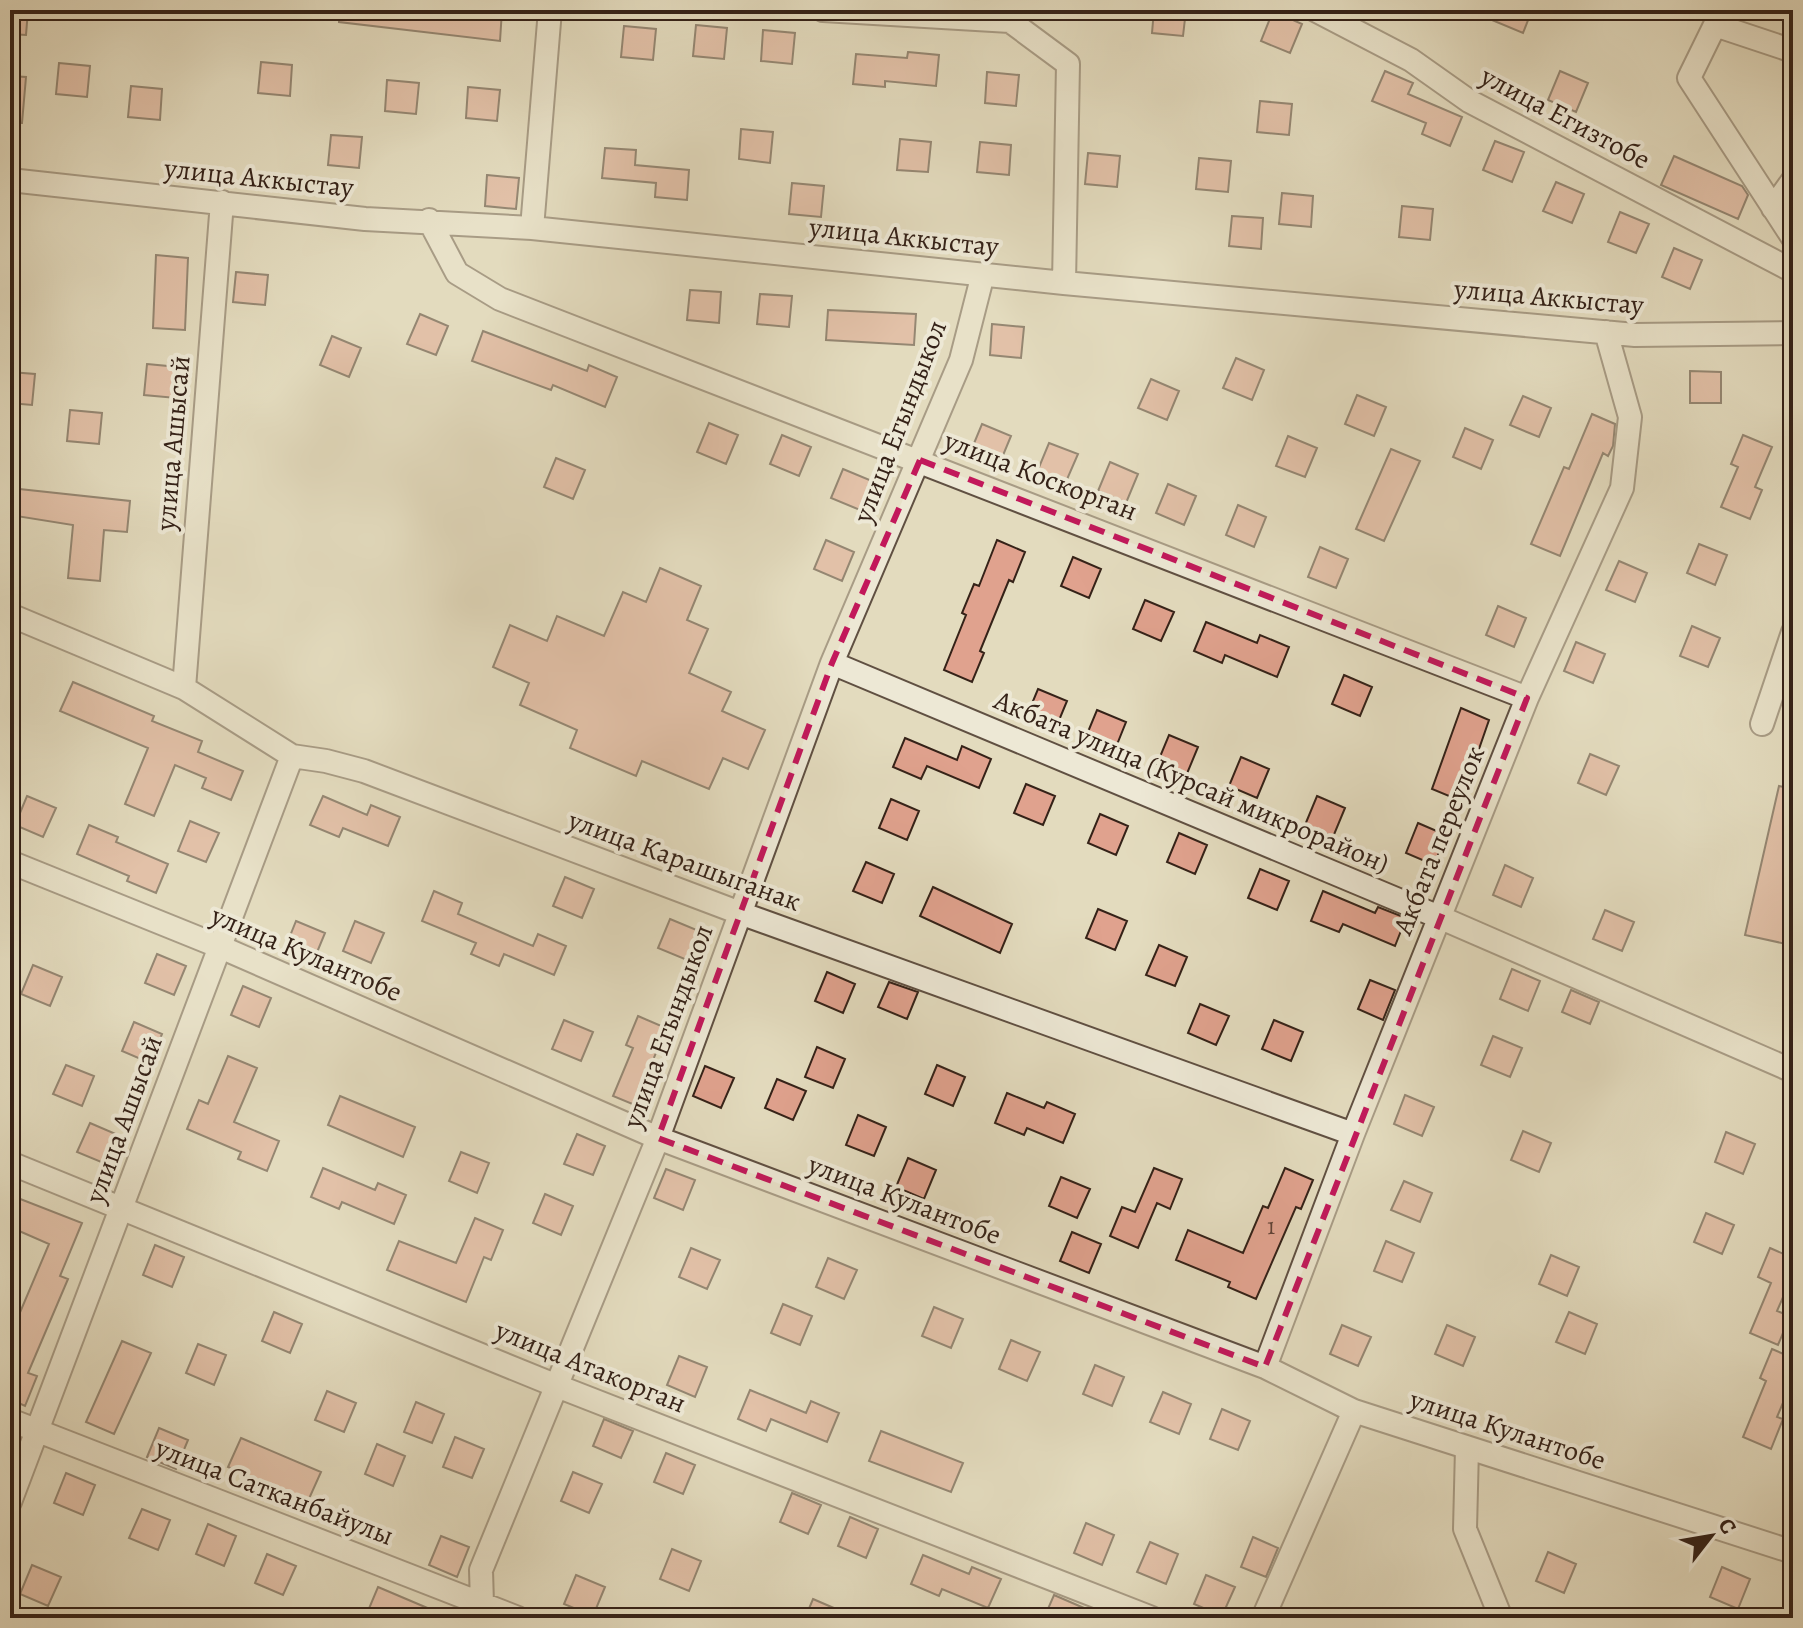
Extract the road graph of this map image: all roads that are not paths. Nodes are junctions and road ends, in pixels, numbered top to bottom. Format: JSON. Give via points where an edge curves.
{"nodes":[{"id":1,"x":550,"y":10,"type":"edge"},
{"id":2,"x":823,"y":10,"type":"edge"},
{"id":3,"x":1315,"y":10,"type":"edge"},
{"id":4,"x":1793,"y":51,"type":"edge"},
{"id":5,"x":10,"y":180,"type":"edge"},
{"id":6,"x":1793,"y":180,"type":"edge"},
{"id":7,"x":222,"y":202,"type":"junction"},
{"id":8,"x":1773,"y":208,"type":"junction"},
{"id":9,"x":429,"y":220,"type":"junction"},
{"id":10,"x":532,"y":228,"type":"junction"},
{"id":11,"x":1793,"y":238,"type":"edge"},
{"id":12,"x":1793,"y":271,"type":"edge"},
{"id":13,"x":983,"y":274,"type":"junction"},
{"id":14,"x":1064,"y":283,"type":"junction"},
{"id":15,"x":1606,"y":332,"type":"junction"},
{"id":16,"x":1793,"y":333,"type":"edge"},
{"id":17,"x":920,"y":460,"type":"junction"},
{"id":18,"x":10,"y":615,"type":"edge"},
{"id":19,"x":1793,"y":632,"type":"edge"},
{"id":20,"x":832,"y":663,"type":"junction"},
{"id":21,"x":184,"y":688,"type":"junction"},
{"id":22,"x":1527,"y":698,"type":"junction"},
{"id":23,"x":1762,"y":724,"type":"dead end"},
{"id":24,"x":292,"y":756,"type":"junction"},
{"id":25,"x":10,"y":862,"type":"edge"},
{"id":26,"x":740,"y":913,"type":"junction"},
{"id":27,"x":1439,"y":917,"type":"junction"},
{"id":28,"x":218,"y":946,"type":"junction"},
{"id":29,"x":1793,"y":1071,"type":"edge"},
{"id":30,"x":1353,"y":1134,"type":"junction"},
{"id":31,"x":658,"y":1138,"type":"junction"},
{"id":32,"x":10,"y":1163,"type":"edge"},
{"id":33,"x":123,"y":1207,"type":"junction"},
{"id":34,"x":1265,"y":1367,"type":"junction"},
{"id":35,"x":557,"y":1386,"type":"junction"},
{"id":36,"x":1354,"y":1411,"type":"junction"},
{"id":37,"x":10,"y":1420,"type":"edge"},
{"id":38,"x":36,"y":1430,"type":"junction"},
{"id":39,"x":1467,"y":1448,"type":"junction"},
{"id":40,"x":10,"y":1502,"type":"edge"},
{"id":41,"x":1793,"y":1552,"type":"edge"},
{"id":42,"x":479,"y":1611,"type":"edge"},
{"id":43,"x":518,"y":1618,"type":"edge"},
{"id":44,"x":1152,"y":1618,"type":"edge"},
{"id":45,"x":1263,"y":1618,"type":"edge"},
{"id":46,"x":1501,"y":1618,"type":"edge"}],
"edges":[{"from":1,"to":10,"type":"street"},
{"from":2,"to":14,"type":"street","via":[[1010,21],[1068,64]]},
{"from":3,"to":12,"type":"street","name":"улица Егизтобе","via":[[1411,60],[1469,101]]},
{"from":4,"to":8,"type":"street","via":[[1715,25],[1689,78]]},
{"from":5,"to":7,"type":"street","name":"улица Аккыстау"},
{"from":6,"to":8,"type":"street"},
{"from":7,"to":9,"type":"street","name":"улица Аккыстау","via":[[365,219]]},
{"from":7,"to":21,"type":"street","name":"улица Ашысай"},
{"from":8,"to":11,"type":"street"},
{"from":9,"to":10,"type":"street","name":"улица Аккыстау"},
{"from":9,"to":17,"type":"street","name":"улица Коскорган","via":[[457,273],[500,299]]},
{"from":10,"to":13,"type":"street","name":"улица Аккыстау"},
{"from":13,"to":14,"type":"street","name":"улица Аккыстау"},
{"from":13,"to":17,"type":"street","name":"улица Егындыкол","via":[[961,360]]},
{"from":14,"to":15,"type":"street","name":"улица Аккыстау"},
{"from":15,"to":16,"type":"street","name":"улица Аккыстау"},
{"from":15,"to":22,"type":"street","name":"Акбата переулок","via":[[1630,417],[1622,488]]},
{"from":17,"to":20,"type":"street","name":"улица Егындыкол"},
{"from":17,"to":22,"type":"street","name":"улица Коскорган"},
{"from":18,"to":21,"type":"street","name":"улица Карашыганак"},
{"from":19,"to":23,"type":"street"},
{"from":20,"to":26,"type":"street","name":"улица Егындыкол"},
{"from":20,"to":27,"type":"street","name":"Акбата улица (Курсай микрорайон)"},
{"from":21,"to":24,"type":"street","name":"улица Карашыганак"},
{"from":22,"to":27,"type":"street","name":"Акбата переулок"},
{"from":24,"to":26,"type":"street","name":"улица Карашыганак","via":[[364,771]]},
{"from":24,"to":28,"type":"street","name":"улица Ашысай"},
{"from":25,"to":28,"type":"street","name":"улица Кулантобе"},
{"from":26,"to":30,"type":"street","name":"улица Карашыганак"},
{"from":26,"to":31,"type":"street","name":"улица Егындыкол"},
{"from":27,"to":29,"type":"street","name":"Акбата улица (Курсай микрорайон)"},
{"from":27,"to":30,"type":"street","name":"Акбата переулок"},
{"from":28,"to":31,"type":"street","name":"улица Кулантобе"},
{"from":28,"to":33,"type":"street","name":"улица Ашысай"},
{"from":30,"to":34,"type":"street","name":"Акбата переулок"},
{"from":31,"to":34,"type":"street","name":"улица Кулантобе"},
{"from":31,"to":35,"type":"street","name":"улица Егындыкол"},
{"from":32,"to":33,"type":"street","name":"улица Атакорган"},
{"from":33,"to":35,"type":"street","name":"улица Атакорган"},
{"from":33,"to":38,"type":"street","name":"улица Ашысай"},
{"from":34,"to":36,"type":"street","name":"улица Кулантобе"},
{"from":35,"to":42,"type":"street","name":"улица Егындыкол","via":[[481,1570]]},
{"from":35,"to":44,"type":"street","name":"улица Атакорган"},
{"from":36,"to":39,"type":"street","name":"улица Кулантобе"},
{"from":36,"to":45,"type":"street"},
{"from":37,"to":38,"type":"street","name":"улица Сатканбайулы"},
{"from":38,"to":40,"type":"street","name":"улица Ашысай"},
{"from":38,"to":42,"type":"street","name":"улица Сатканбайулы"},
{"from":39,"to":41,"type":"street","name":"улица Кулантобе"},
{"from":39,"to":46,"type":"street","via":[[1465,1529]]},
{"from":42,"to":43,"type":"street","name":"улица Сатканбайулы"}]}
